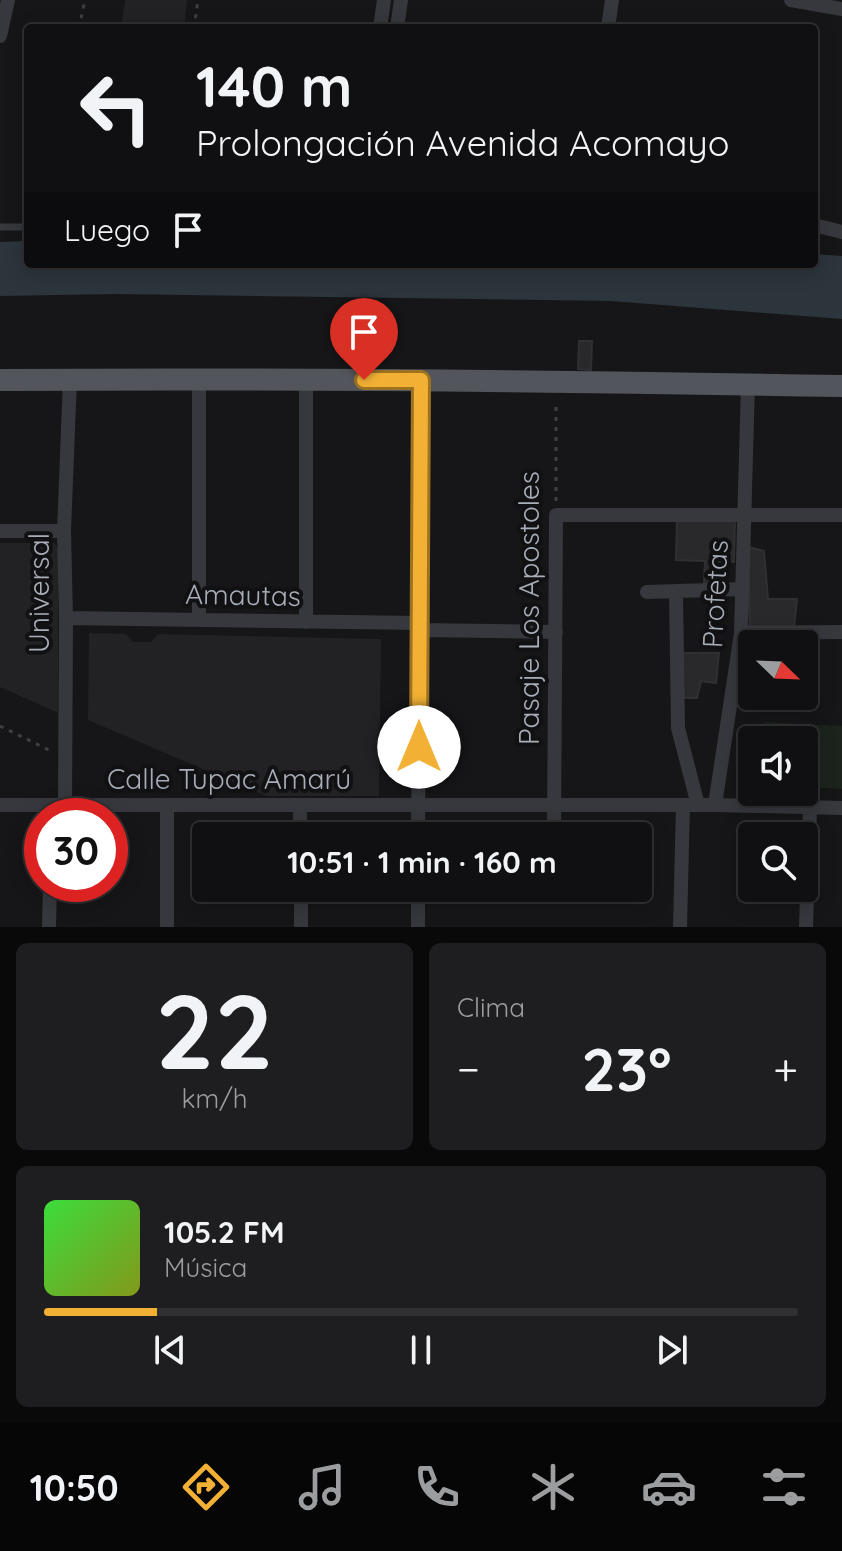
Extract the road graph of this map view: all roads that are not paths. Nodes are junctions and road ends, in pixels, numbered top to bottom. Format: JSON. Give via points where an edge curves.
{"nodes":[{"id":1,"x":8,"y":0,"type":"edge"},
{"id":2,"x":384,"y":0,"type":"edge"},
{"id":3,"x":401,"y":0,"type":"edge"},
{"id":4,"x":612,"y":0,"type":"edge"},
{"id":5,"x":791,"y":0,"type":"edge"},
{"id":6,"x":842,"y":9,"type":"edge"},
{"id":7,"x":381,"y":24,"type":"edge"},
{"id":8,"x":398,"y":24,"type":"edge"},
{"id":9,"x":609,"y":24,"type":"edge"},
{"id":10,"x":0,"y":36,"type":"edge"},
{"id":11,"x":818,"y":226,"type":"edge"},
{"id":12,"x":0,"y":227,"type":"edge"},
{"id":13,"x":24,"y":227,"type":"edge"},
{"id":14,"x":842,"y":232,"type":"edge"},
{"id":15,"x":70,"y":379,"type":"junction"},
{"id":16,"x":199,"y":379,"type":"junction"},
{"id":17,"x":0,"y":380,"type":"edge"},
{"id":18,"x":306,"y":380,"type":"junction"},
{"id":19,"x":421,"y":380,"type":"junction"},
{"id":20,"x":748,"y":384,"type":"junction"},
{"id":21,"x":842,"y":386,"type":"edge"},
{"id":22,"x":745,"y":515,"type":"junction"},
{"id":23,"x":842,"y":515,"type":"edge"},
{"id":24,"x":0,"y":531,"type":"edge"},
{"id":25,"x":64,"y":531,"type":"junction"},
{"id":26,"x":742,"y":589,"type":"junction"},
{"id":27,"x":647,"y":592,"type":"dead end"},
{"id":28,"x":676,"y":592,"type":"junction"},
{"id":29,"x":66,"y":618,"type":"junction"},
{"id":30,"x":199,"y":620,"type":"junction"},
{"id":31,"x":306,"y":622,"type":"junction"},
{"id":32,"x":420,"y":626,"type":"junction"},
{"id":33,"x":741,"y":630,"type":"edge"},
{"id":34,"x":556,"y":632,"type":"junction"},
{"id":35,"x":818,"y":632,"type":"edge"},
{"id":36,"x":842,"y":632,"type":"edge"},
{"id":37,"x":738,"y":653,"type":"edge"},
{"id":38,"x":57,"y":798,"type":"edge"},
{"id":39,"x":0,"y":805,"type":"edge"},
{"id":40,"x":167,"y":805,"type":"junction"},
{"id":41,"x":554,"y":805,"type":"junction"},
{"id":42,"x":690,"y":805,"type":"junction"},
{"id":43,"x":715,"y":805,"type":"junction"},
{"id":44,"x":128,"y":806,"type":"edge"},
{"id":45,"x":300,"y":806,"type":"junction"},
{"id":46,"x":418,"y":806,"type":"junction"},
{"id":47,"x":24,"y":807,"type":"edge"},
{"id":48,"x":810,"y":808,"type":"junction"},
{"id":49,"x":842,"y":808,"type":"edge"},
{"id":50,"x":300,"y":822,"type":"edge"},
{"id":51,"x":418,"y":822,"type":"edge"},
{"id":52,"x":554,"y":822,"type":"edge"},
{"id":53,"x":50,"y":902,"type":"edge"},
{"id":54,"x":301,"y":902,"type":"edge"},
{"id":55,"x":418,"y":902,"type":"edge"},
{"id":56,"x":49,"y":927,"type":"edge"},
{"id":57,"x":167,"y":927,"type":"edge"},
{"id":58,"x":301,"y":927,"type":"edge"},
{"id":59,"x":418,"y":927,"type":"edge"},
{"id":60,"x":680,"y":927,"type":"edge"},
{"id":61,"x":806,"y":927,"type":"edge"}],
"edges":[{"from":1,"to":10,"type":"street"},
{"from":2,"to":7,"type":"street"},
{"from":3,"to":8,"type":"street"},
{"from":4,"to":9,"type":"street"},
{"from":5,"to":6,"type":"street"},
{"from":11,"to":14,"type":"street"},
{"from":12,"to":13,"type":"lane"},
{"from":15,"to":16,"type":"main road"},
{"from":15,"to":17,"type":"main road"},
{"from":15,"to":25,"type":"street","name":"Universal"},
{"from":16,"to":18,"type":"main road"},
{"from":16,"to":30,"type":"street"},
{"from":18,"to":19,"type":"main road"},
{"from":18,"to":31,"type":"street"},
{"from":19,"to":20,"type":"main road"},
{"from":19,"to":32,"type":"street"},
{"from":20,"to":21,"type":"main road"},
{"from":20,"to":22,"type":"street","name":"Profetas"},
{"from":22,"to":23,"type":"street"},
{"from":22,"to":26,"type":"street","name":"Profetas"},
{"from":22,"to":34,"type":"street","name":"Pasaje Los Apostoles","via":[[556,515]]},
{"from":24,"to":25,"type":"street"},
{"from":25,"to":29,"type":"street","name":"Universal"},
{"from":26,"to":28,"type":"street"},
{"from":26,"to":33,"type":"street","name":"Profetas"},
{"from":27,"to":28,"type":"street"},
{"from":28,"to":42,"type":"street","via":[[678,728]]},
{"from":29,"to":30,"type":"street","name":"Amautas"},
{"from":29,"to":38,"type":"street","name":"Universal","via":[[65,758]]},
{"from":30,"to":31,"type":"street","name":"Amautas"},
{"from":31,"to":32,"type":"street","name":"Amautas"},
{"from":32,"to":34,"type":"street","name":"Amautas"},
{"from":32,"to":46,"type":"street"},
{"from":34,"to":41,"type":"street","name":"Pasaje Los Apostoles"},
{"from":35,"to":36,"type":"street"},
{"from":37,"to":43,"type":"street","name":"Profetas"},
{"from":39,"to":47,"type":"street","name":"Calle Tupac Amarú"},
{"from":40,"to":44,"type":"street","name":"Calle Tupac Amarú"},
{"from":40,"to":45,"type":"street","name":"Calle Tupac Amarú"},
{"from":40,"to":57,"type":"street"},
{"from":41,"to":42,"type":"street","name":"Calle Tupac Amarú"},
{"from":41,"to":46,"type":"street","name":"Calle Tupac Amarú"},
{"from":41,"to":52,"type":"street","name":"Pasaje Los Apostoles"},
{"from":42,"to":43,"type":"street","name":"Calle Tupac Amarú"},
{"from":42,"to":60,"type":"street"},
{"from":43,"to":48,"type":"street","name":"Calle Tupac Amarú"},
{"from":45,"to":46,"type":"street","name":"Calle Tupac Amarú"},
{"from":45,"to":50,"type":"street"},
{"from":46,"to":51,"type":"street"},
{"from":48,"to":49,"type":"street","name":"Calle Tupac Amarú"},
{"from":48,"to":61,"type":"street"},
{"from":53,"to":56,"type":"street"},
{"from":54,"to":58,"type":"street"},
{"from":55,"to":59,"type":"street"}]}
